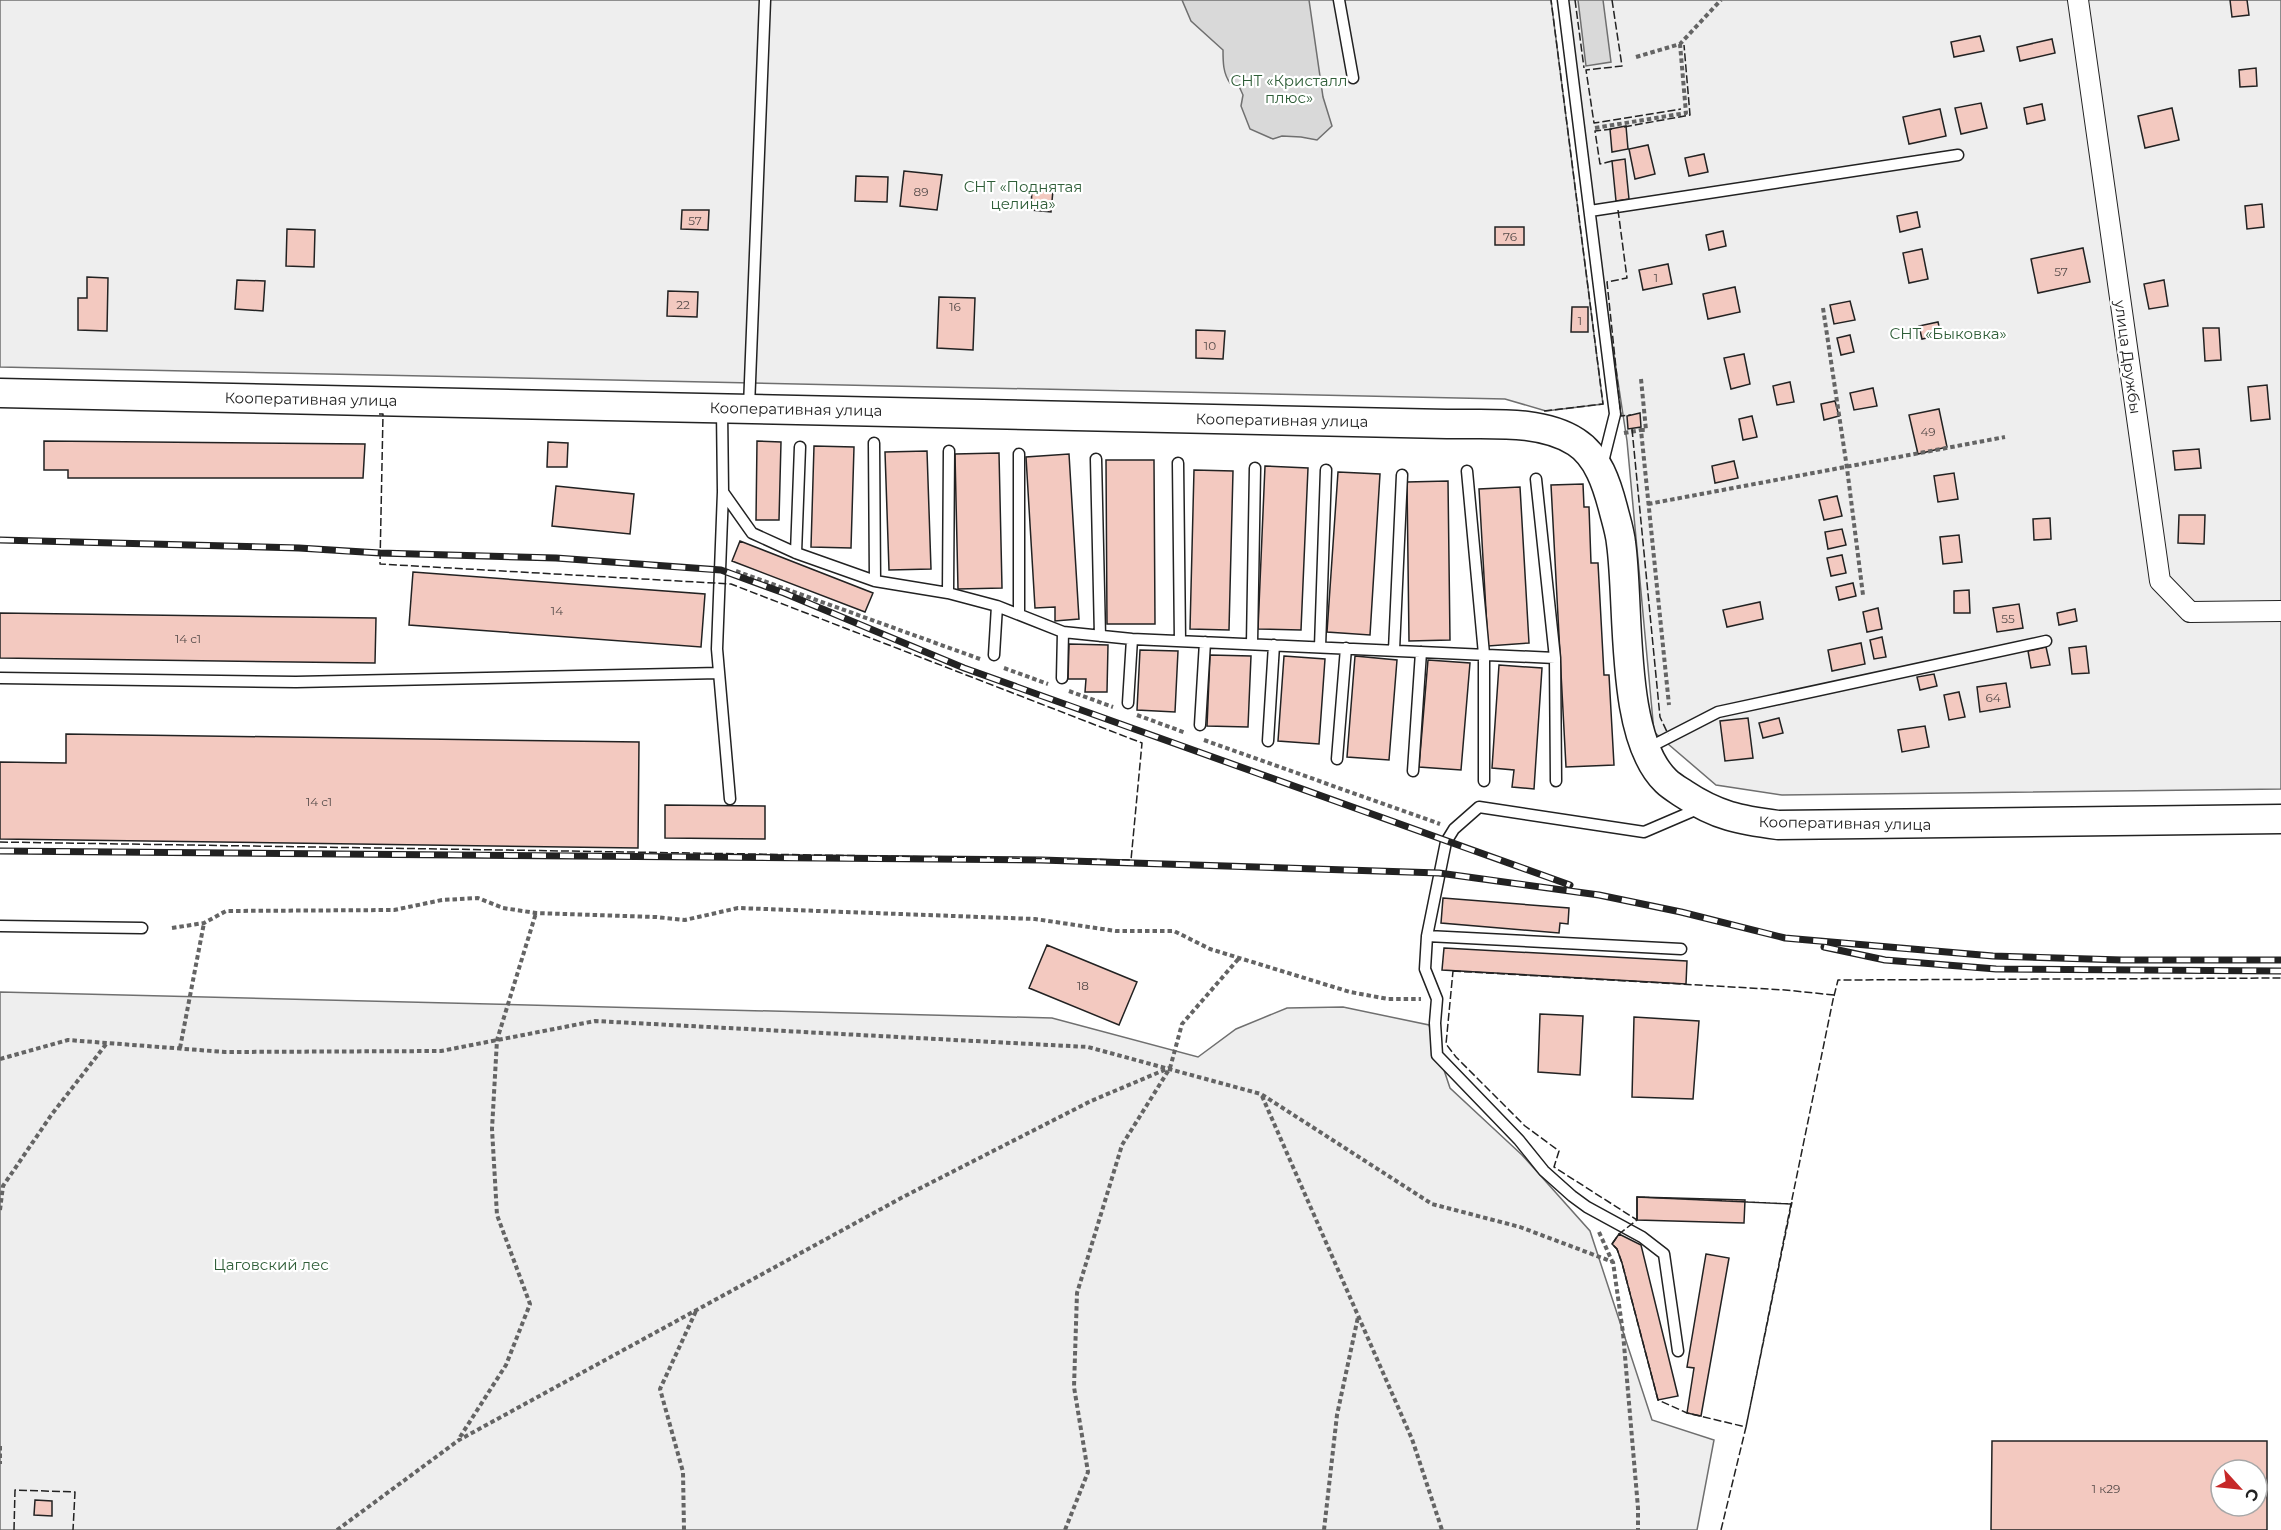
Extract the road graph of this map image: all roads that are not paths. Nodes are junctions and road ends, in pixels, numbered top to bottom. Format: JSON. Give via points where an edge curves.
{"nodes":[{"id":1,"x":765,"y":0,"type":"edge"},
{"id":2,"x":1339,"y":0,"type":"edge"},
{"id":3,"x":1563,"y":0,"type":"edge"},
{"id":4,"x":2078,"y":0,"type":"edge"},
{"id":5,"x":1353,"y":78,"type":"dead end"},
{"id":6,"x":1958,"y":155,"type":"dead end"},
{"id":7,"x":1590,"y":212,"type":"junction"},
{"id":8,"x":0,"y":393,"type":"edge"},
{"id":9,"x":736,"y":407,"type":"junction"},
{"id":10,"x":874,"y":444,"type":"dead end"},
{"id":11,"x":800,"y":447,"type":"dead end"},
{"id":12,"x":949,"y":451,"type":"dead end"},
{"id":13,"x":1019,"y":454,"type":"dead end"},
{"id":14,"x":1096,"y":459,"type":"dead end"},
{"id":15,"x":1178,"y":463,"type":"dead end"},
{"id":16,"x":1255,"y":468,"type":"dead end"},
{"id":17,"x":1326,"y":470,"type":"dead end"},
{"id":18,"x":1601,"y":470,"type":"junction"},
{"id":19,"x":1467,"y":471,"type":"dead end"},
{"id":20,"x":1402,"y":475,"type":"dead end"},
{"id":21,"x":1536,"y":479,"type":"dead end"},
{"id":22,"x":723,"y":492,"type":"junction"},
{"id":23,"x":796,"y":553,"type":"junction"},
{"id":24,"x":875,"y":580,"type":"junction"},
{"id":25,"x":948,"y":593,"type":"junction"},
{"id":26,"x":997,"y":606,"type":"junction"},
{"id":27,"x":2281,"y":611,"type":"edge"},
{"id":28,"x":1019,"y":614,"type":"junction"},
{"id":29,"x":1063,"y":632,"type":"junction"},
{"id":30,"x":1100,"y":636,"type":"junction"},
{"id":31,"x":1132,"y":639,"type":"junction"},
{"id":32,"x":1180,"y":641,"type":"junction"},
{"id":33,"x":2046,"y":641,"type":"dead end"},
{"id":34,"x":1205,"y":642,"type":"junction"},
{"id":35,"x":1252,"y":644,"type":"junction"},
{"id":36,"x":1274,"y":645,"type":"junction"},
{"id":37,"x":1320,"y":647,"type":"junction"},
{"id":38,"x":1346,"y":648,"type":"junction"},
{"id":39,"x":1394,"y":650,"type":"junction"},
{"id":40,"x":1421,"y":652,"type":"junction"},
{"id":41,"x":1484,"y":654,"type":"junction"},
{"id":42,"x":994,"y":655,"type":"dead end"},
{"id":43,"x":1555,"y":658,"type":"junction"},
{"id":44,"x":719,"y":673,"type":"junction"},
{"id":45,"x":0,"y":678,"type":"edge"},
{"id":46,"x":1062,"y":678,"type":"dead end"},
{"id":47,"x":1127,"y":707,"type":"road end"},
{"id":48,"x":1200,"y":725,"type":"dead end"},
{"id":49,"x":1268,"y":741,"type":"dead end"},
{"id":50,"x":1645,"y":750,"type":"junction"},
{"id":51,"x":1337,"y":759,"type":"dead end"},
{"id":52,"x":1413,"y":771,"type":"dead end"},
{"id":53,"x":1484,"y":781,"type":"dead end"},
{"id":54,"x":1556,"y":781,"type":"dead end"},
{"id":55,"x":730,"y":799,"type":"dead end"},
{"id":56,"x":1703,"y":807,"type":"junction"},
{"id":57,"x":2281,"y":819,"type":"edge"},
{"id":58,"x":0,"y":926,"type":"edge"},
{"id":59,"x":142,"y":928,"type":"dead end"},
{"id":60,"x":1427,"y":936,"type":"junction"},
{"id":61,"x":1681,"y":948,"type":"dead end"},
{"id":62,"x":1678,"y":1351,"type":"dead end"}],
"edges":[{"from":1,"to":9,"type":"lane"},
{"from":2,"to":5,"type":"lane"},
{"from":3,"to":7,"type":"lane"},
{"from":4,"to":27,"type":"street","name":"улица Дружбы","via":[[2160,581],[2190,612]]},
{"from":6,"to":7,"type":"lane"},
{"from":7,"to":18,"type":"lane","via":[[1615,414]]},
{"from":8,"to":9,"type":"main road","name":"Кооперативная улица"},
{"from":9,"to":18,"type":"main road","name":"Кооперативная улица","via":[[1525,427],[1552,431],[1578,443]]},
{"from":9,"to":22,"type":"lane"},
{"from":10,"to":24,"type":"lane"},
{"from":11,"to":23,"type":"lane"},
{"from":12,"to":25,"type":"lane"},
{"from":13,"to":28,"type":"lane"},
{"from":14,"to":30,"type":"lane"},
{"from":15,"to":32,"type":"lane"},
{"from":16,"to":35,"type":"lane"},
{"from":17,"to":37,"type":"lane"},
{"from":18,"to":50,"type":"main road","name":"Кооперативная улица","via":[[1621,542],[1635,713]]},
{"from":19,"to":41,"type":"lane"},
{"from":20,"to":39,"type":"lane"},
{"from":21,"to":43,"type":"lane"},
{"from":22,"to":23,"type":"lane","via":[[752,532]]},
{"from":22,"to":44,"type":"lane"},
{"from":23,"to":24,"type":"lane"},
{"from":24,"to":25,"type":"lane"},
{"from":25,"to":26,"type":"lane"},
{"from":26,"to":28,"type":"lane"},
{"from":26,"to":42,"type":"lane"},
{"from":28,"to":29,"type":"lane"},
{"from":29,"to":30,"type":"lane"},
{"from":29,"to":46,"type":"lane"},
{"from":30,"to":31,"type":"lane"},
{"from":31,"to":32,"type":"lane"},
{"from":31,"to":47,"type":"lane"},
{"from":32,"to":34,"type":"lane"},
{"from":33,"to":50,"type":"lane","via":[[1718,712]]},
{"from":34,"to":35,"type":"lane"},
{"from":34,"to":48,"type":"lane"},
{"from":35,"to":36,"type":"lane"},
{"from":36,"to":37,"type":"lane"},
{"from":36,"to":49,"type":"lane"},
{"from":37,"to":38,"type":"lane"},
{"from":38,"to":39,"type":"lane"},
{"from":38,"to":51,"type":"lane"},
{"from":39,"to":40,"type":"lane"},
{"from":40,"to":41,"type":"lane"},
{"from":40,"to":52,"type":"lane"},
{"from":41,"to":43,"type":"lane"},
{"from":41,"to":53,"type":"lane"},
{"from":43,"to":54,"type":"lane"},
{"from":44,"to":45,"type":"lane","via":[[296,682]]},
{"from":44,"to":55,"type":"lane"},
{"from":50,"to":56,"type":"main road","name":"Кооперативная улица","via":[[1665,780]]},
{"from":56,"to":57,"type":"main road","name":"Кооперативная улица","via":[[1736,819],[1778,825]]},
{"from":56,"to":60,"type":"lane","via":[[1644,832],[1479,807],[1454,829],[1446,842]]},
{"from":58,"to":59,"type":"lane"},
{"from":60,"to":61,"type":"lane"},
{"from":60,"to":62,"type":"lane","via":[[1425,969],[1437,999],[1437,1055],[1544,1171],[1587,1207],[1642,1237],[1664,1254]]}]}
